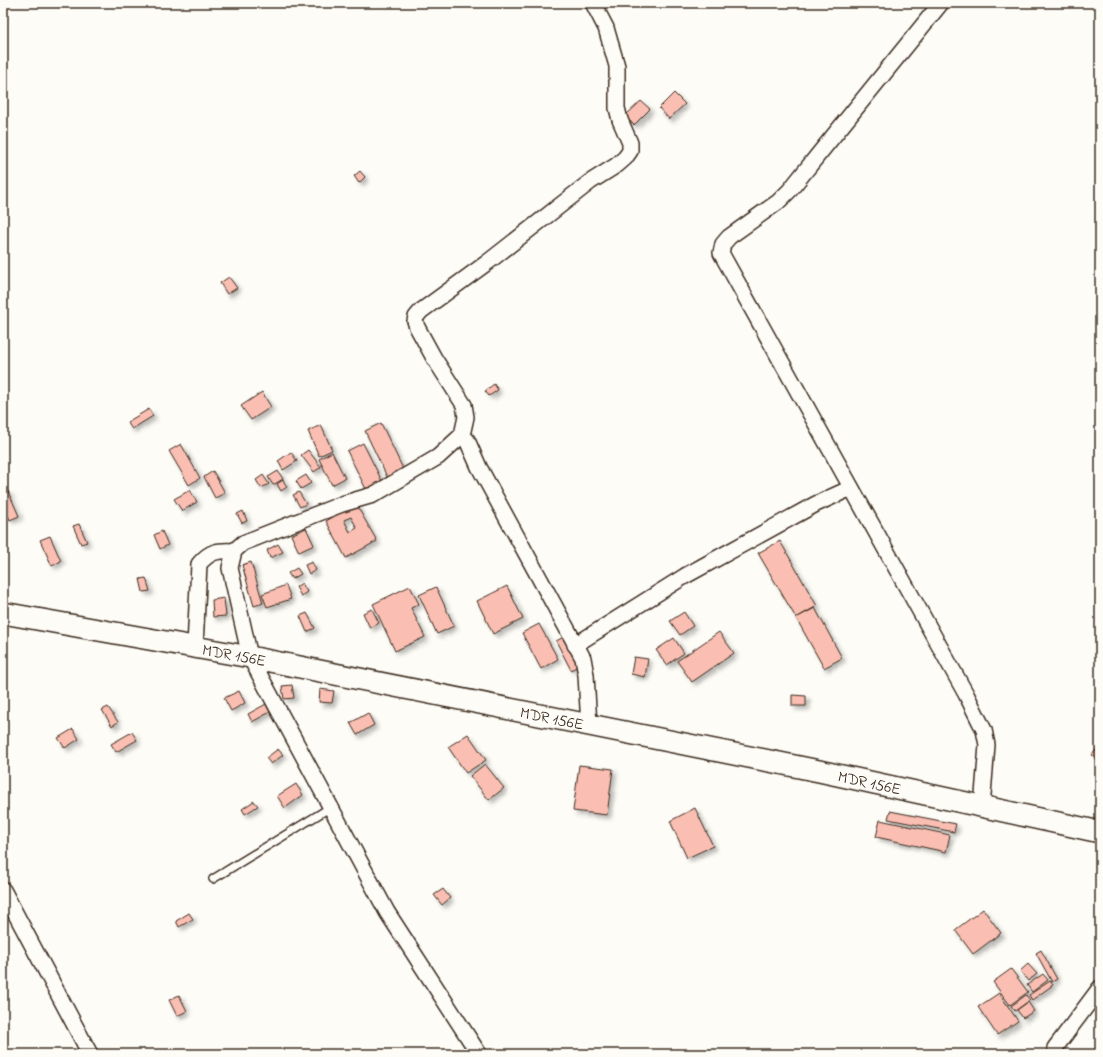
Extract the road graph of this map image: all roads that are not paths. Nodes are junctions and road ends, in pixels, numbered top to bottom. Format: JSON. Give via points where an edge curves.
{"nodes":[{"id":1,"x":592,"y":3,"type":"edge"},
{"id":2,"x":941,"y":3,"type":"edge"},
{"id":3,"x":462,"y":435,"type":"junction"},
{"id":4,"x":851,"y":488,"type":"junction"},
{"id":5,"x":234,"y":551,"type":"junction"},
{"id":6,"x":3,"y":613,"type":"edge"},
{"id":7,"x":575,"y":645,"type":"junction"},
{"id":8,"x":195,"y":647,"type":"junction"},
{"id":9,"x":250,"y":657,"type":"junction"},
{"id":10,"x":589,"y":725,"type":"junction"},
{"id":11,"x":331,"y":807,"type":"junction"},
{"id":12,"x":982,"y":807,"type":"junction"},
{"id":13,"x":1100,"y":832,"type":"edge"},
{"id":14,"x":213,"y":880,"type":"dead end"},
{"id":15,"x":3,"y":890,"type":"edge"},
{"id":16,"x":1100,"y":988,"type":"edge"},
{"id":17,"x":90,"y":1054,"type":"edge"},
{"id":18,"x":479,"y":1054,"type":"edge"},
{"id":19,"x":1056,"y":1054,"type":"edge"}],
"edges":[{"from":1,"to":3,"type":"street","via":[[606,28],[617,66],[617,108],[630,143],[630,151],[617,165],[579,190],[416,316],[417,327],[464,405],[466,417]]},
{"from":2,"to":4,"type":"street","via":[[790,190],[778,202],[729,237],[723,244],[721,253]]},
{"from":3,"to":5,"type":"street","via":[[438,457],[373,495],[342,504],[243,543]]},
{"from":3,"to":7,"type":"street","via":[[467,440]]},
{"from":4,"to":7,"type":"street","via":[[816,504],[685,576]]},
{"from":4,"to":12,"type":"street","via":[[984,730],[987,745]]},
{"from":5,"to":8,"type":"street","via":[[215,552],[206,556],[199,564]]},
{"from":5,"to":9,"type":"street","via":[[230,568]]},
{"from":6,"to":8,"type":"main road","name":"MDR 156E"},
{"from":7,"to":10,"type":"street","via":[[583,658],[585,669]]},
{"from":8,"to":9,"type":"main road","name":"MDR 156E"},
{"from":9,"to":10,"type":"main road","name":"MDR 156E"},
{"from":9,"to":11,"type":"street"},
{"from":10,"to":12,"type":"main road","name":"MDR 156E"},
{"from":11,"to":14,"type":"lane"},
{"from":11,"to":18,"type":"street","via":[[387,912]]},
{"from":12,"to":13,"type":"main road","name":"MDR 156E"},
{"from":15,"to":17,"type":"street"},
{"from":16,"to":19,"type":"street","via":[[1055,1048]]}]}
